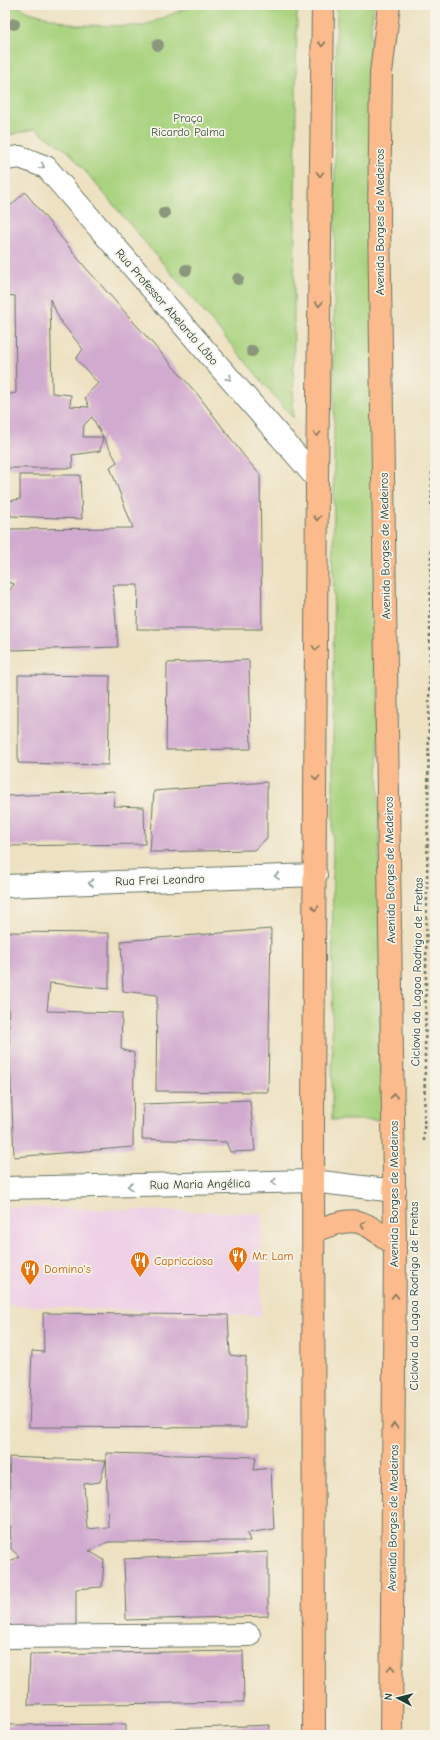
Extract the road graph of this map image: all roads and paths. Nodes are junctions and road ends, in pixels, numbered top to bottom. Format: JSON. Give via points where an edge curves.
{"nodes":[{"id":1,"x":323,"y":5,"type":"edge"},
{"id":2,"x":390,"y":5,"type":"edge"},
{"id":3,"x":5,"y":159,"type":"edge"},
{"id":4,"x":435,"y":209,"type":"edge"},
{"id":5,"x":317,"y":479,"type":"junction"},
{"id":6,"x":316,"y":875,"type":"junction"},
{"id":7,"x":5,"y":886,"type":"edge"},
{"id":8,"x":424,"y":1144,"type":"dead end"},
{"id":9,"x":313,"y":1181,"type":"junction"},
{"id":10,"x":5,"y":1188,"type":"edge"},
{"id":11,"x":395,"y":1191,"type":"junction"},
{"id":12,"x":314,"y":1231,"type":"junction"},
{"id":13,"x":395,"y":1245,"type":"junction"},
{"id":14,"x":249,"y":1635,"type":"dead end"},
{"id":15,"x":5,"y":1637,"type":"edge"},
{"id":16,"x":314,"y":1735,"type":"edge"},
{"id":17,"x":390,"y":1735,"type":"edge"}],
"edges":[{"from":1,"to":5,"type":"highway","one_way":true},
{"from":11,"to":2,"type":"highway","name":"Avenida Borges de Medeiros","one_way":true,"via":[[379,218],[381,73]]},
{"from":3,"to":5,"type":"street","name":"Rua Professor Abelardo Lôbo","one_way":true,"via":[[20,156],[46,167]]},
{"from":4,"to":8,"type":"path","name":"Ciclovia da Lagoa Rodrigo de Freitas"},
{"from":5,"to":6,"type":"highway","one_way":true},
{"from":6,"to":7,"type":"street","name":"Rua Frei Leandro","one_way":true},
{"from":6,"to":9,"type":"highway","one_way":true},
{"from":9,"to":10,"type":"street","name":"Rua Maria Angélica","one_way":true},
{"from":9,"to":11,"type":"street","name":"Rua Maria Angélica"},
{"from":9,"to":12,"type":"highway"},
{"from":11,"to":13,"type":"highway","name":"Avenida Borges de Medeiros"},
{"from":13,"to":12,"type":"highway","one_way":true,"via":[[366,1224],[352,1221],[340,1222]]},
{"from":12,"to":16,"type":"highway"},
{"from":17,"to":13,"type":"highway","name":"Avenida Borges de Medeiros","one_way":true},
{"from":14,"to":15,"type":"street"}]}
